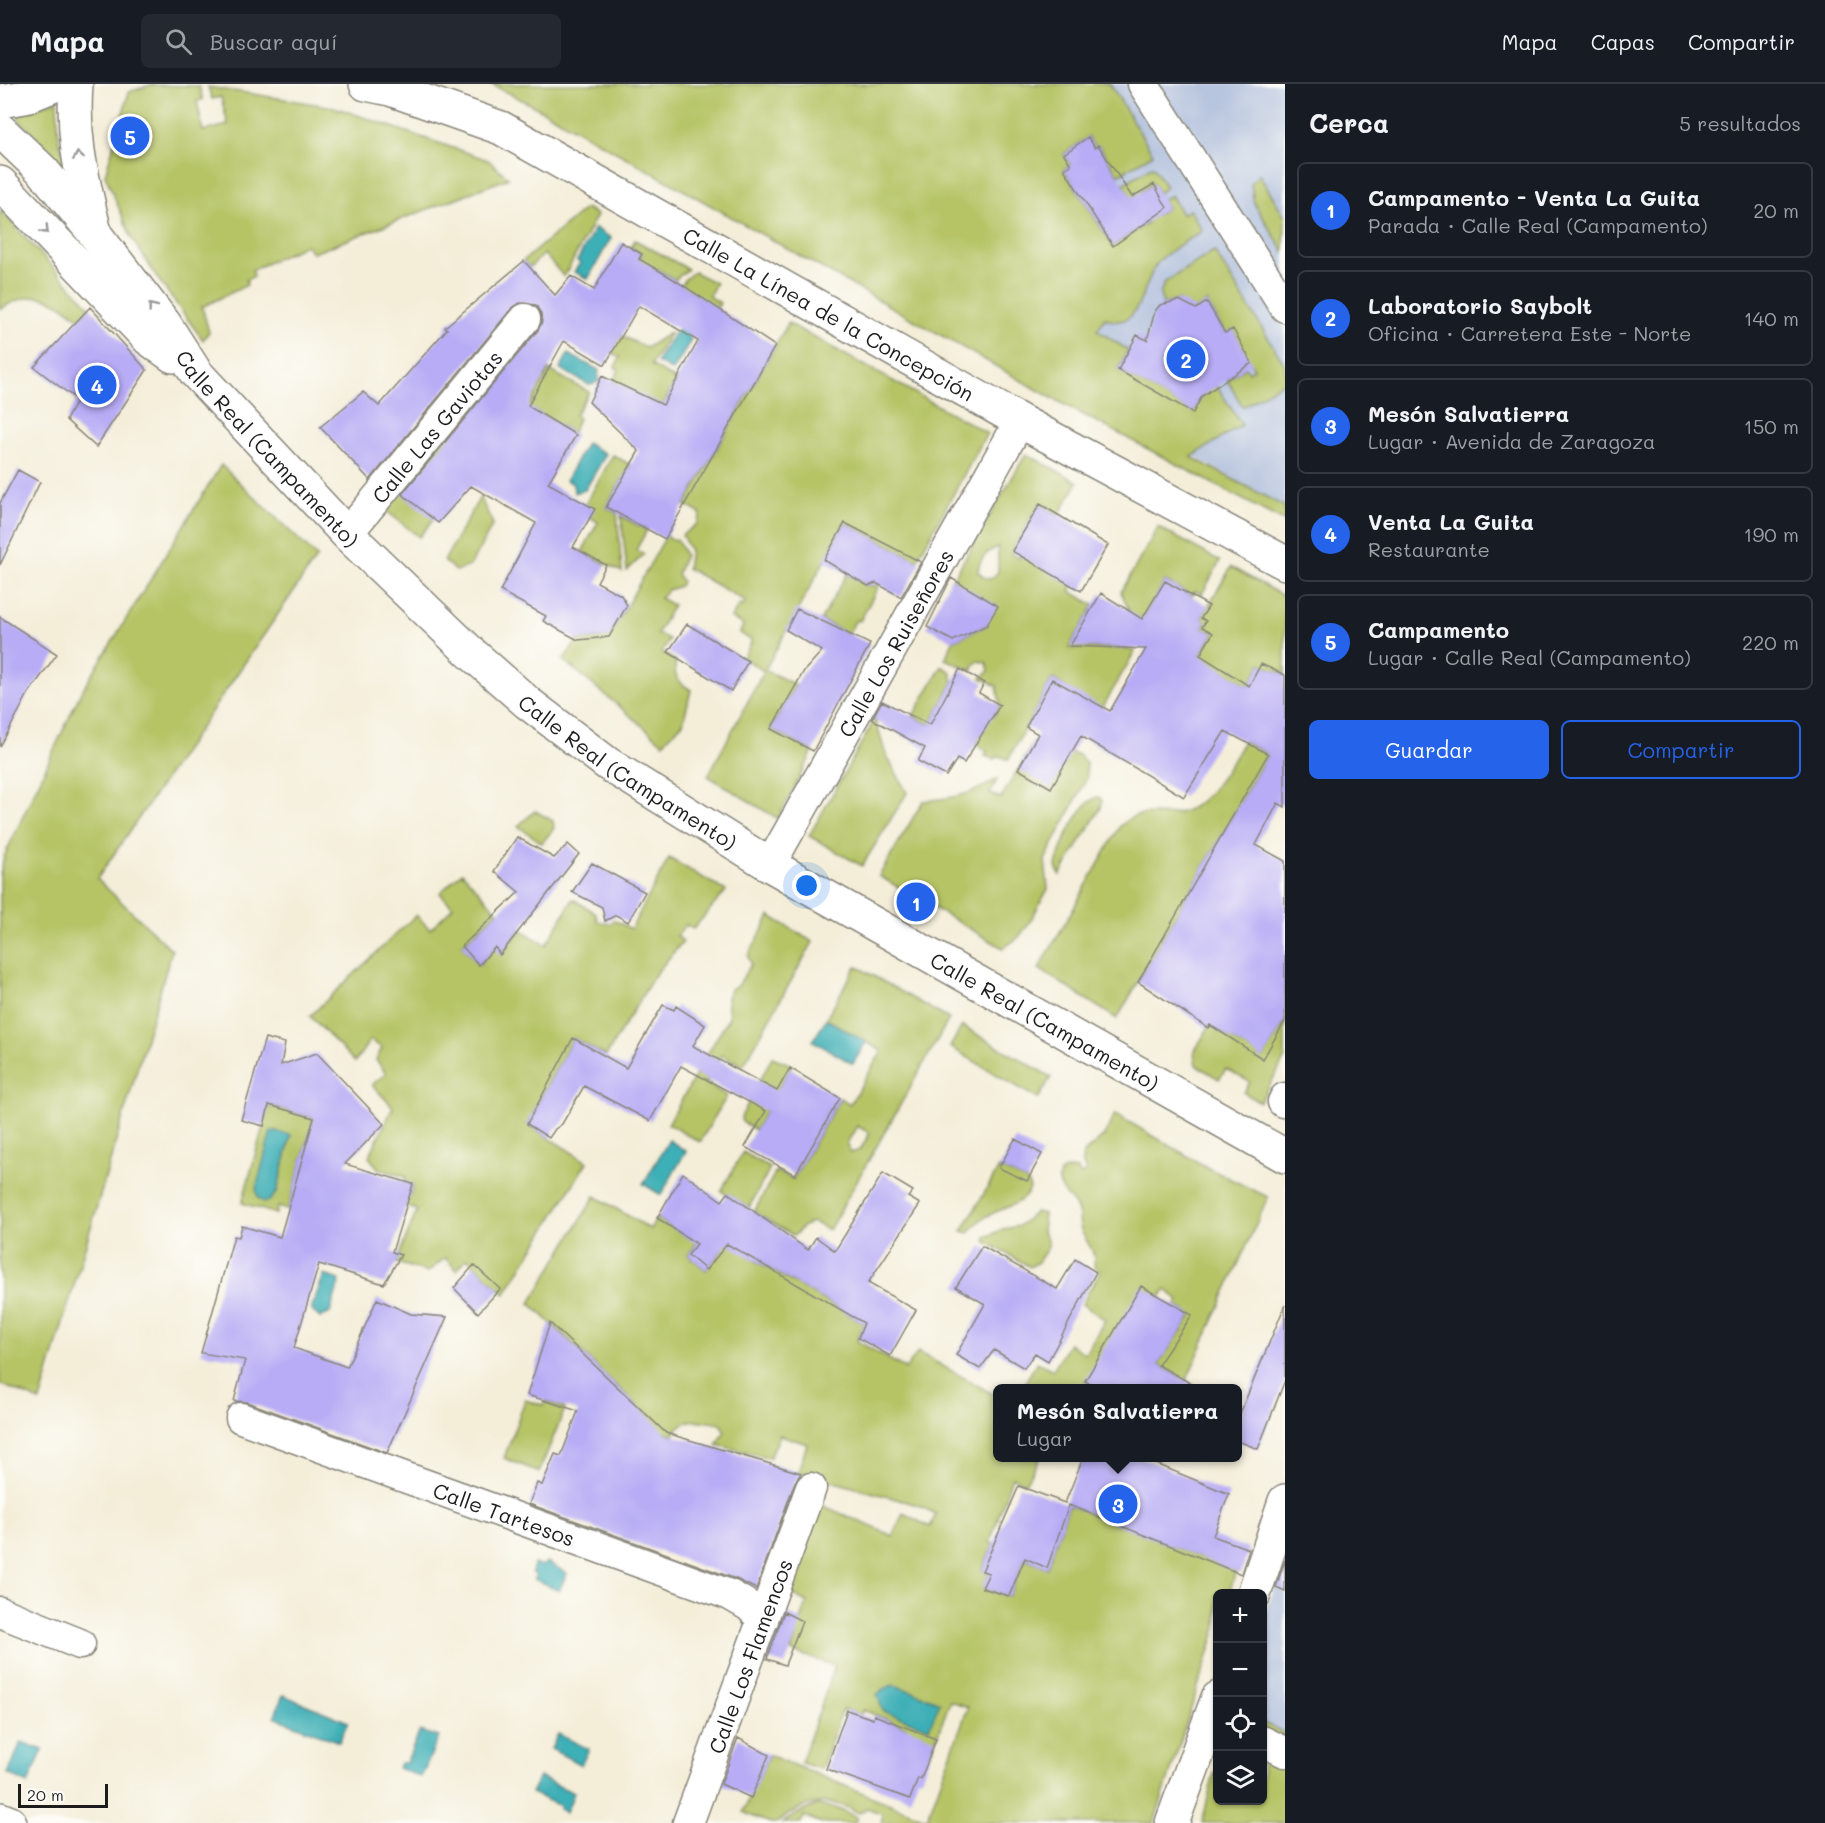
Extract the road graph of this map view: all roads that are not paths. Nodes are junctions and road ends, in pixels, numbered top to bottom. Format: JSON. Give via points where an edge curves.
{"nodes":[{"id":1,"x":57,"y":84,"type":"edge"},
{"id":2,"x":76,"y":84,"type":"edge"},
{"id":3,"x":366,"y":84,"type":"edge"},
{"id":4,"x":1143,"y":84,"type":"edge"},
{"id":5,"x":0,"y":101,"type":"edge"},
{"id":6,"x":0,"y":130,"type":"edge"},
{"id":7,"x":2,"y":178,"type":"edge"},
{"id":8,"x":95,"y":234,"type":"junction"},
{"id":9,"x":1285,"y":307,"type":"edge"},
{"id":10,"x":525,"y":319,"type":"dead end"},
{"id":11,"x":196,"y":373,"type":"junction"},
{"id":12,"x":1020,"y":421,"type":"junction"},
{"id":13,"x":346,"y":534,"type":"junction"},
{"id":14,"x":1285,"y":563,"type":"edge"},
{"id":15,"x":770,"y":865,"type":"junction"},
{"id":16,"x":1285,"y":1156,"type":"edge"},
{"id":17,"x":241,"y":1418,"type":"dead end"},
{"id":18,"x":811,"y":1488,"type":"dead end"},
{"id":19,"x":1285,"y":1501,"type":"edge"},
{"id":20,"x":1255,"y":1589,"type":"edge"},
{"id":21,"x":0,"y":1612,"type":"edge"},
{"id":22,"x":762,"y":1620,"type":"junction"},
{"id":23,"x":81,"y":1644,"type":"dead end"},
{"id":24,"x":1213,"y":1717,"type":"edge"},
{"id":25,"x":1267,"y":1744,"type":"edge"},
{"id":26,"x":1285,"y":1752,"type":"edge"},
{"id":27,"x":0,"y":1819,"type":"edge"},
{"id":28,"x":10,"y":1823,"type":"edge"},
{"id":29,"x":688,"y":1823,"type":"edge"},
{"id":30,"x":1172,"y":1823,"type":"edge"}],
"edges":[{"from":1,"to":5,"type":"main road","via":[[25,97]]},
{"from":8,"to":2,"type":"main road","one_way":true,"via":[[75,140]]},
{"from":3,"to":12,"type":"main road","name":"Calle La Línea de la Concepción","via":[[501,128]]},
{"from":4,"to":9,"type":"street"},
{"from":6,"to":8,"type":"main road","name":"Calle Real (Campamento)","via":[[43,171]]},
{"from":7,"to":11,"type":"main road","one_way":true,"via":[[149,339]]},
{"from":11,"to":8,"type":"main road","name":"Calle Real (Campamento)","one_way":true,"via":[[164,323]]},
{"from":10,"to":13,"type":"street","name":"Calle Las Gaviotas"},
{"from":11,"to":13,"type":"main road","name":"Calle Real (Campamento)"},
{"from":12,"to":14,"type":"main road","name":"Calle La Línea de la Concepción"},
{"from":12,"to":15,"type":"street","name":"Calle Los Ruiseñores"},
{"from":13,"to":15,"type":"main road","name":"Calle Real (Campamento)","via":[[528,703],[608,764]]},
{"from":15,"to":16,"type":"main road","name":"Calle Real (Campamento)"},
{"from":17,"to":22,"type":"street","name":"Calle Tartesos","via":[[730,1595],[749,1606]]},
{"from":18,"to":22,"type":"street","name":"Calle Los Flamencos"},
{"from":19,"to":20,"type":"main road"},
{"from":21,"to":23,"type":"street"},
{"from":22,"to":29,"type":"street","name":"Calle Los Flamencos"},
{"from":24,"to":30,"type":"main road"},
{"from":25,"to":26,"type":"street"},
{"from":27,"to":28,"type":"main road"}]}
